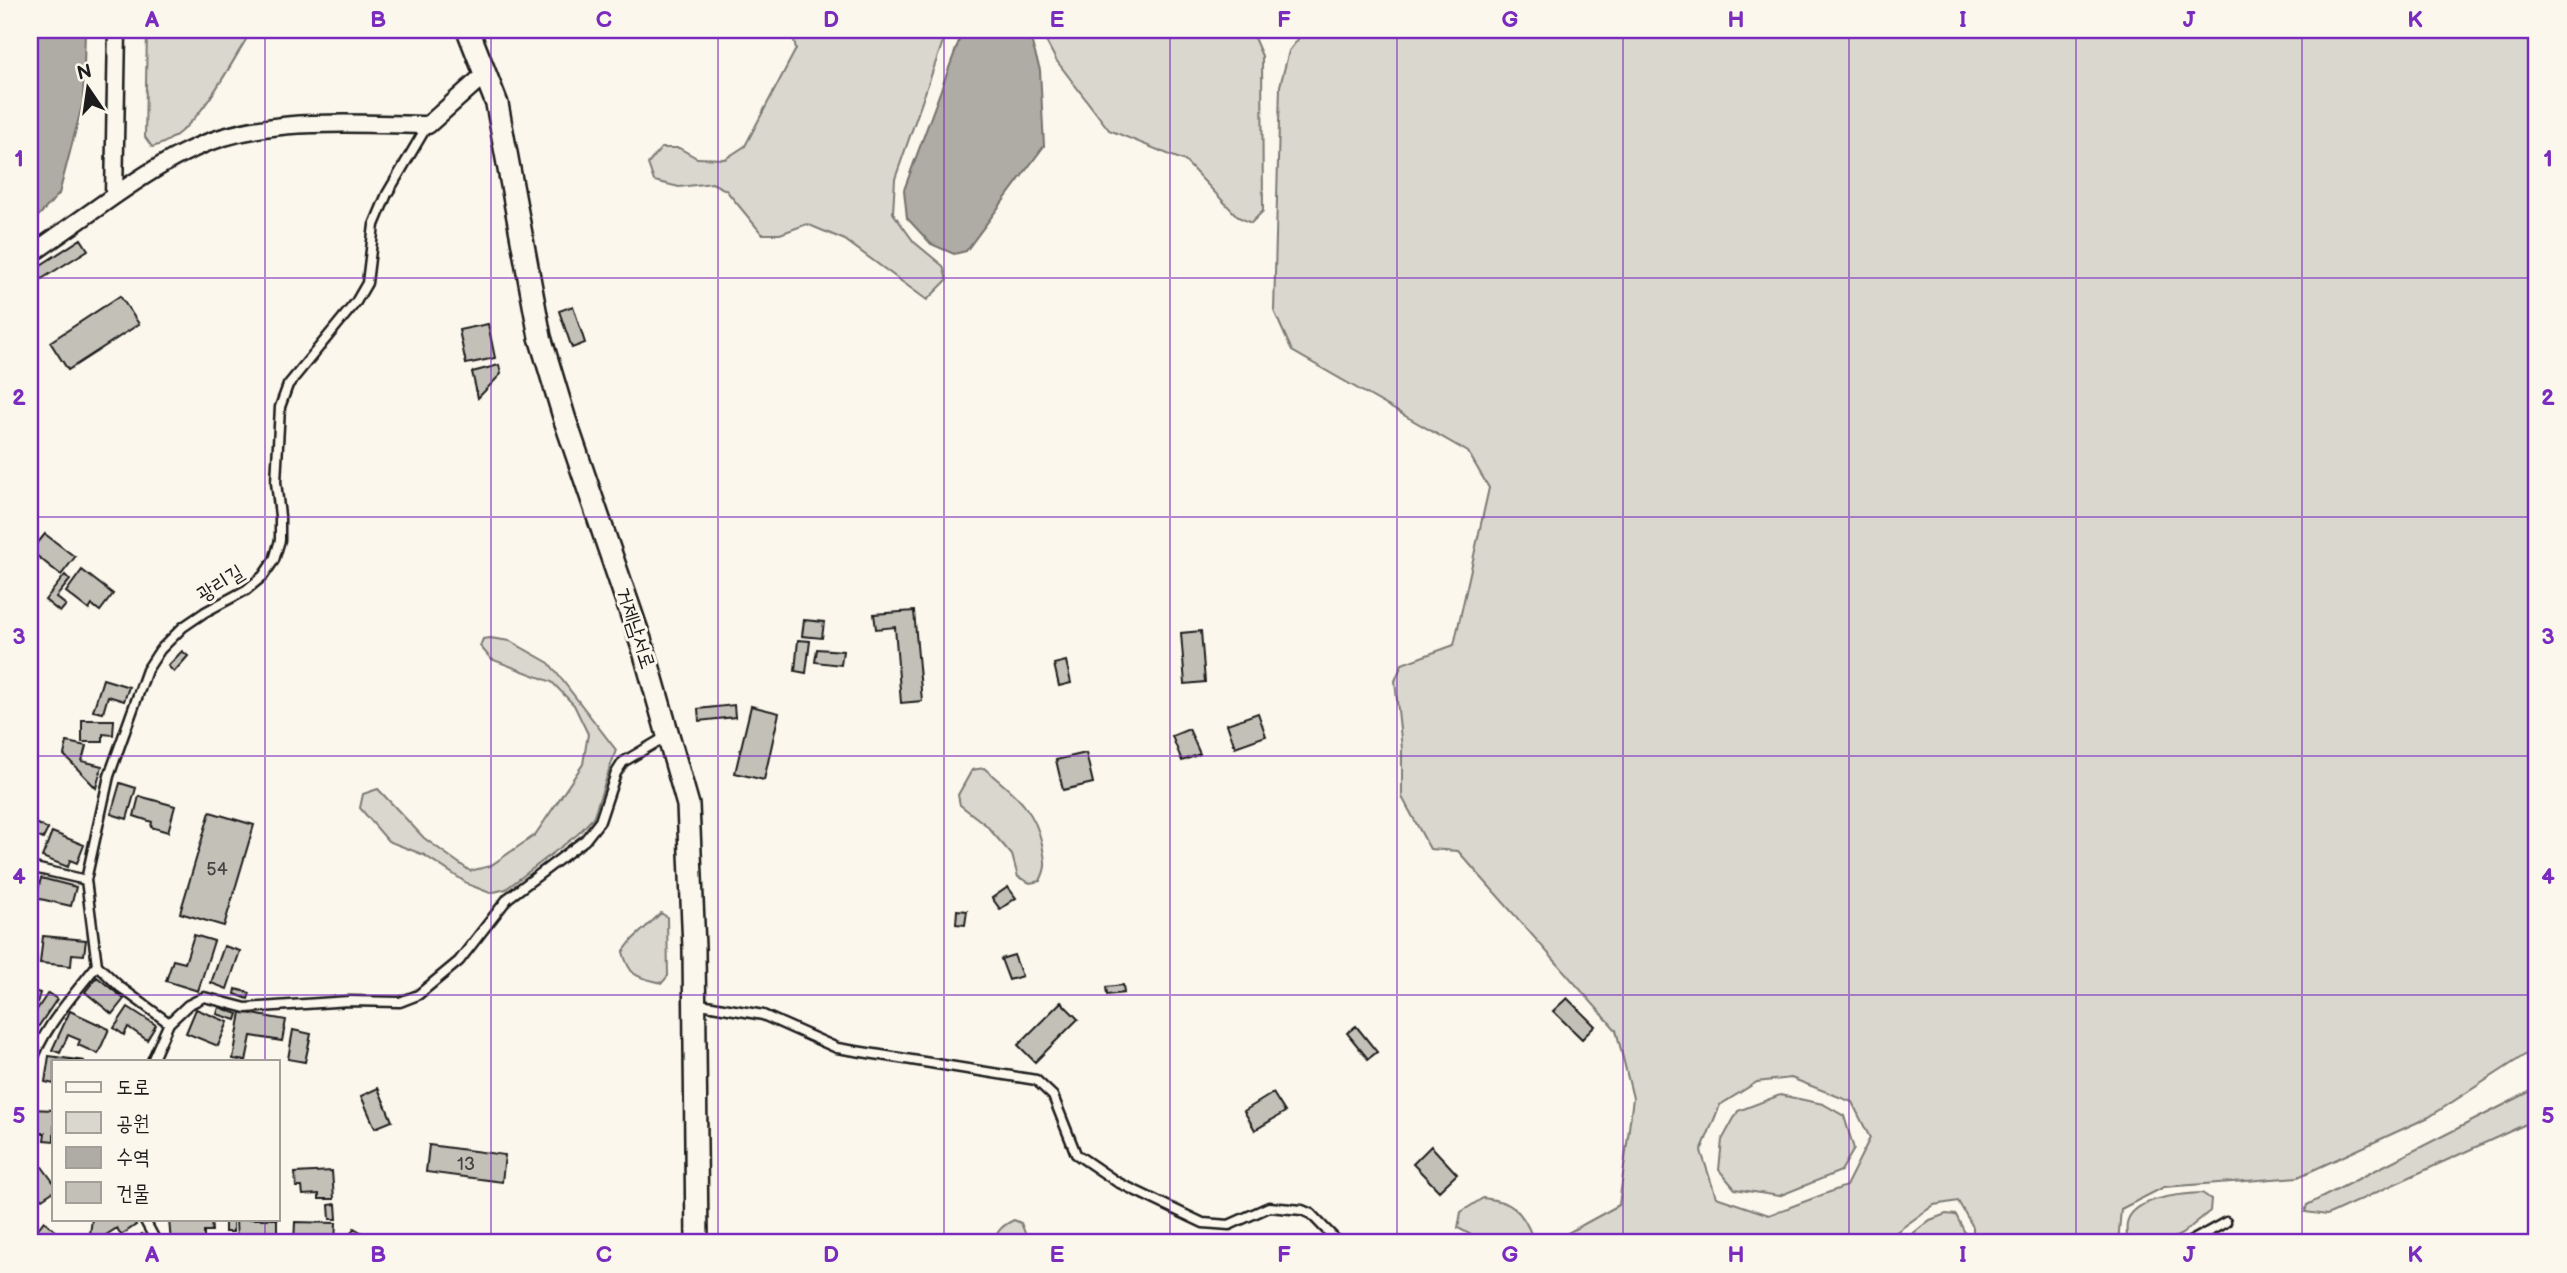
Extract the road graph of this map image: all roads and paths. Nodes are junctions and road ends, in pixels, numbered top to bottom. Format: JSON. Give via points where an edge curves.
{"nodes":[{"id":1,"x":117,"y":30,"type":"edge"},
{"id":2,"x":468,"y":30,"type":"edge"},
{"id":3,"x":485,"y":74,"type":"junction"},
{"id":4,"x":428,"y":125,"type":"junction"},
{"id":5,"x":114,"y":196,"type":"junction"},
{"id":6,"x":30,"y":255,"type":"edge"},
{"id":7,"x":669,"y":735,"type":"junction"},
{"id":8,"x":30,"y":867,"type":"edge"},
{"id":9,"x":86,"y":880,"type":"junction"},
{"id":10,"x":97,"y":965,"type":"junction"},
{"id":11,"x":695,"y":1003,"type":"junction"},
{"id":12,"x":169,"y":1023,"type":"junction"},
{"id":13,"x":152,"y":1060,"type":"edge"},
{"id":14,"x":30,"y":1068,"type":"edge"},
{"id":15,"x":145,"y":1220,"type":"edge"},
{"id":16,"x":2226,"y":1222,"type":"dead end"},
{"id":17,"x":157,"y":1243,"type":"edge"},
{"id":18,"x":697,"y":1243,"type":"edge"},
{"id":19,"x":1339,"y":1243,"type":"edge"},
{"id":20,"x":2188,"y":1243,"type":"edge"}],
"edges":[{"from":1,"to":5,"type":"street"},
{"from":2,"to":3,"type":"main road","name":"거제남서로"},
{"from":3,"to":4,"type":"street"},
{"from":3,"to":7,"type":"main road","name":"거제남서로","via":[[506,144],[540,337]]},
{"from":4,"to":5,"type":"street","via":[[292,125],[239,133],[189,150]]},
{"from":4,"to":9,"type":"lane","name":"광리길","via":[[374,225],[367,283],[288,385],[279,407],[276,482],[280,540],[274,560],[246,590],[183,627],[147,670],[108,776]]},
{"from":5,"to":6,"type":"street"},
{"from":7,"to":11,"type":"main road","name":"거제남서로","via":[[688,805]]},
{"from":7,"to":12,"type":"lane","via":[[623,762],[600,821],[585,840],[508,898],[459,961],[418,995],[400,1002],[246,1008],[204,997]]},
{"from":8,"to":9,"type":"lane"},
{"from":9,"to":10,"type":"lane","name":"광리길"},
{"from":10,"to":12,"type":"lane"},
{"from":10,"to":14,"type":"lane","via":[[65,1006]]},
{"from":11,"to":18,"type":"main road","name":"거제남서로"},
{"from":11,"to":19,"type":"lane","via":[[763,1015],[837,1048],[1036,1080],[1053,1096],[1076,1154],[1117,1182],[1203,1223],[1229,1225],[1269,1207],[1302,1210]]},
{"from":12,"to":13,"type":"lane"},
{"from":15,"to":17,"type":"lane"},
{"from":16,"to":20,"type":"lane"}]}
